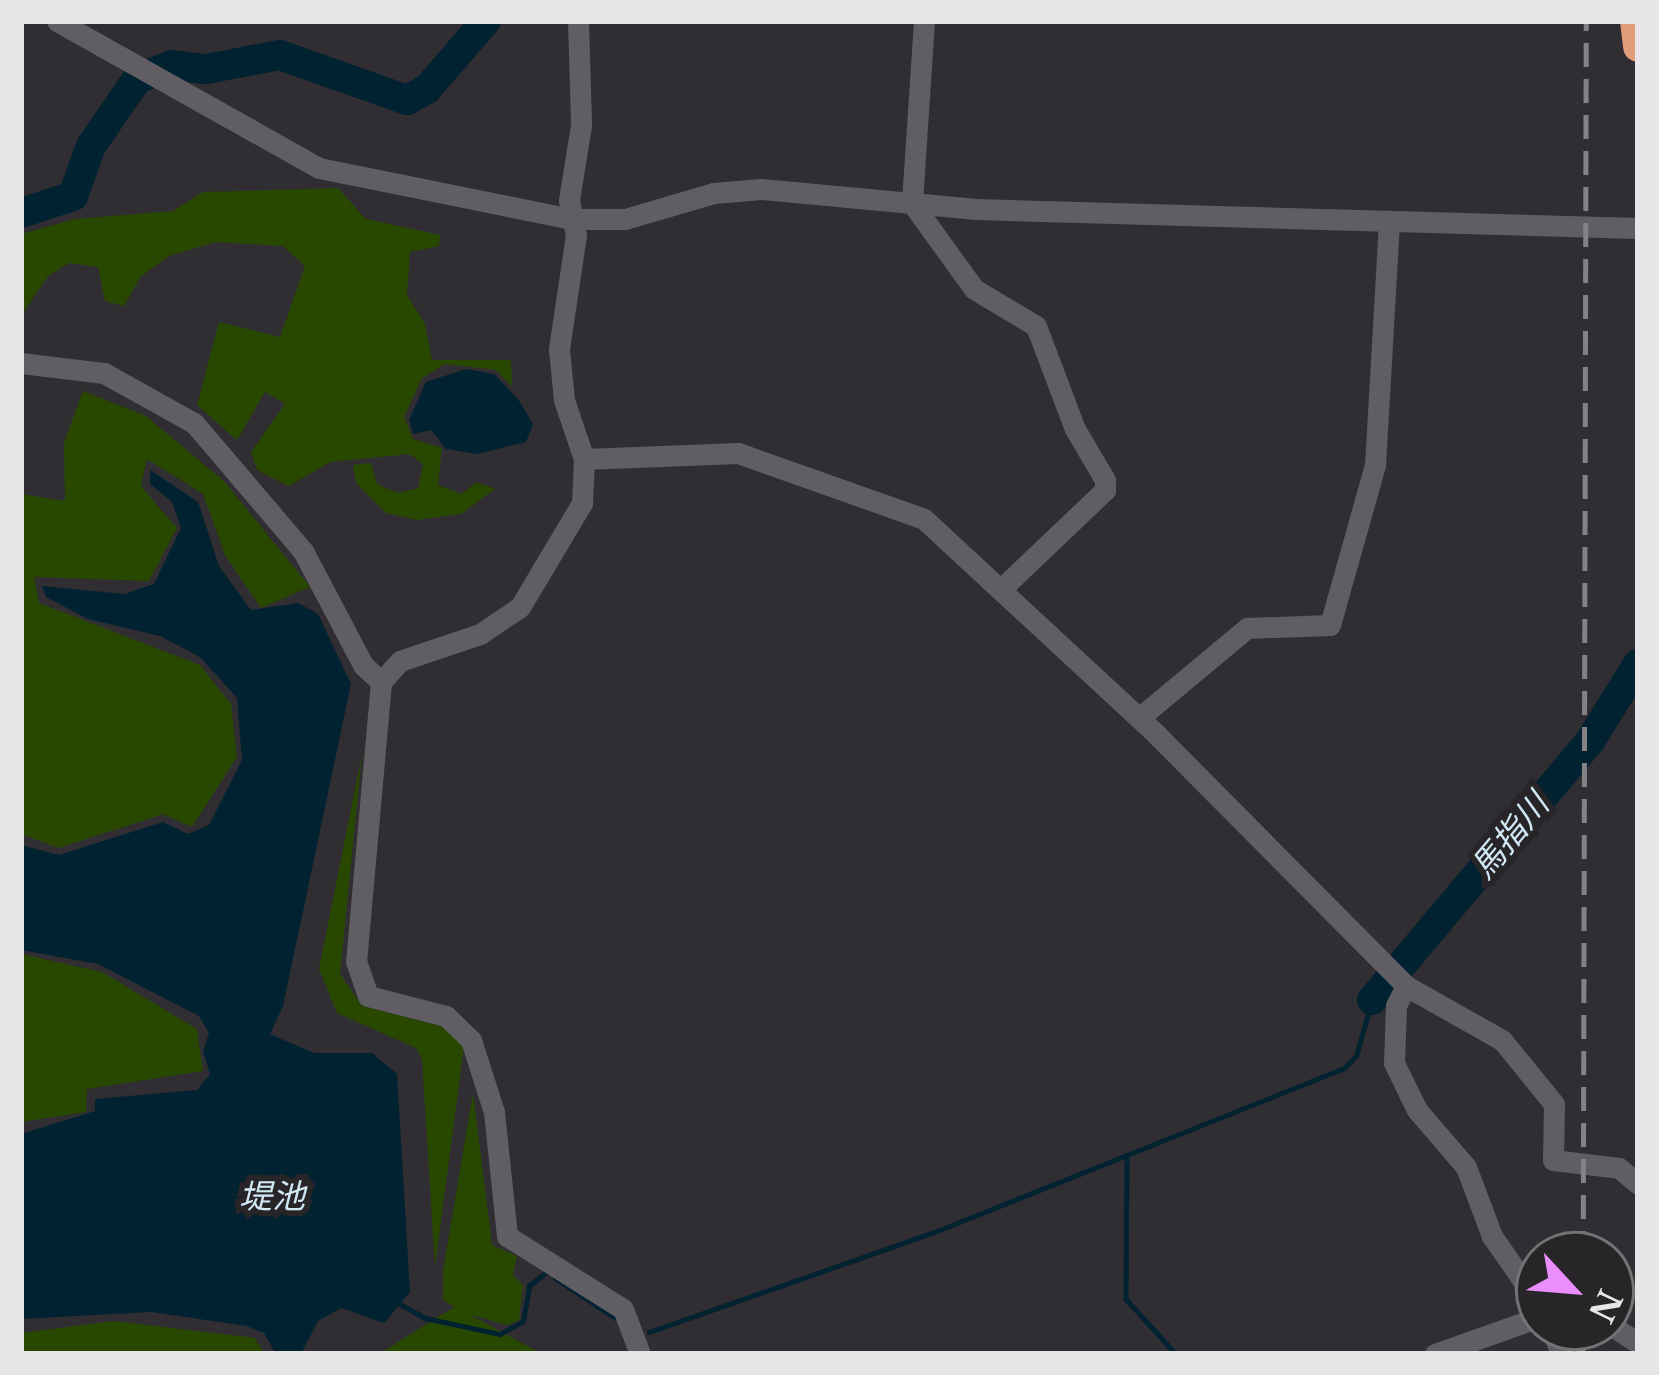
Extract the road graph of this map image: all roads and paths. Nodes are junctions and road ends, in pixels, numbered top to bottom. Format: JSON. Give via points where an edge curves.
{"nodes":[{"id":1,"x":57,"y":21,"type":"edge"},
{"id":2,"x":578,"y":21,"type":"edge"},
{"id":3,"x":924,"y":21,"type":"edge"},
{"id":4,"x":1635,"y":21,"type":"edge"},
{"id":5,"x":1638,"y":47,"type":"edge"},
{"id":6,"x":912,"y":203,"type":"junction"},
{"id":7,"x":573,"y":218,"type":"junction"},
{"id":8,"x":1389,"y":220,"type":"junction"},
{"id":9,"x":1638,"y":228,"type":"edge"},
{"id":10,"x":21,"y":363,"type":"edge"},
{"id":11,"x":584,"y":459,"type":"junction"},
{"id":12,"x":1003,"y":587,"type":"junction"},
{"id":13,"x":381,"y":682,"type":"junction"},
{"id":14,"x":1139,"y":718,"type":"junction"},
{"id":15,"x":1399,"y":978,"type":"junction"},
{"id":16,"x":1638,"y":1184,"type":"edge"},
{"id":17,"x":1515,"y":1269,"type":"edge"},
{"id":18,"x":1515,"y":1326,"type":"edge"},
{"id":19,"x":640,"y":1354,"type":"edge"},
{"id":20,"x":1435,"y":1354,"type":"edge"}],
"edges":[{"from":1,"to":7,"type":"street","via":[[340,176]]},
{"from":2,"to":7,"type":"street"},
{"from":3,"to":6,"type":"street"},
{"from":4,"to":5,"type":"highway"},
{"from":6,"to":7,"type":"street","via":[[761,189],[714,193],[626,219]]},
{"from":6,"to":8,"type":"street"},
{"from":6,"to":12,"type":"street","via":[[974,289],[1036,326],[1075,429],[1105,480],[1105,490]]},
{"from":7,"to":11,"type":"street","via":[[559,349],[564,400]]},
{"from":8,"to":9,"type":"street"},
{"from":8,"to":14,"type":"street","via":[[1375,465],[1330,625],[1247,628]]},
{"from":10,"to":13,"type":"street","via":[[104,373],[194,423],[303,551],[362,665]]},
{"from":11,"to":12,"type":"street","via":[[738,453],[774,460],[899,505]]},
{"from":11,"to":13,"type":"street","via":[[582,502],[520,608],[480,634],[400,661]]},
{"from":12,"to":14,"type":"street"},
{"from":13,"to":19,"type":"street","via":[[356,961],[362,988],[459,1025],[489,1091],[507,1237],[622,1309]]},
{"from":14,"to":15,"type":"street"},
{"from":15,"to":16,"type":"street","via":[[1502,1040],[1546,1090],[1559,1165],[1604,1166]]},
{"from":15,"to":17,"type":"street","via":[[1394,1063],[1417,1110],[1466,1167],[1492,1236]]},
{"from":18,"to":20,"type":"street"}]}
